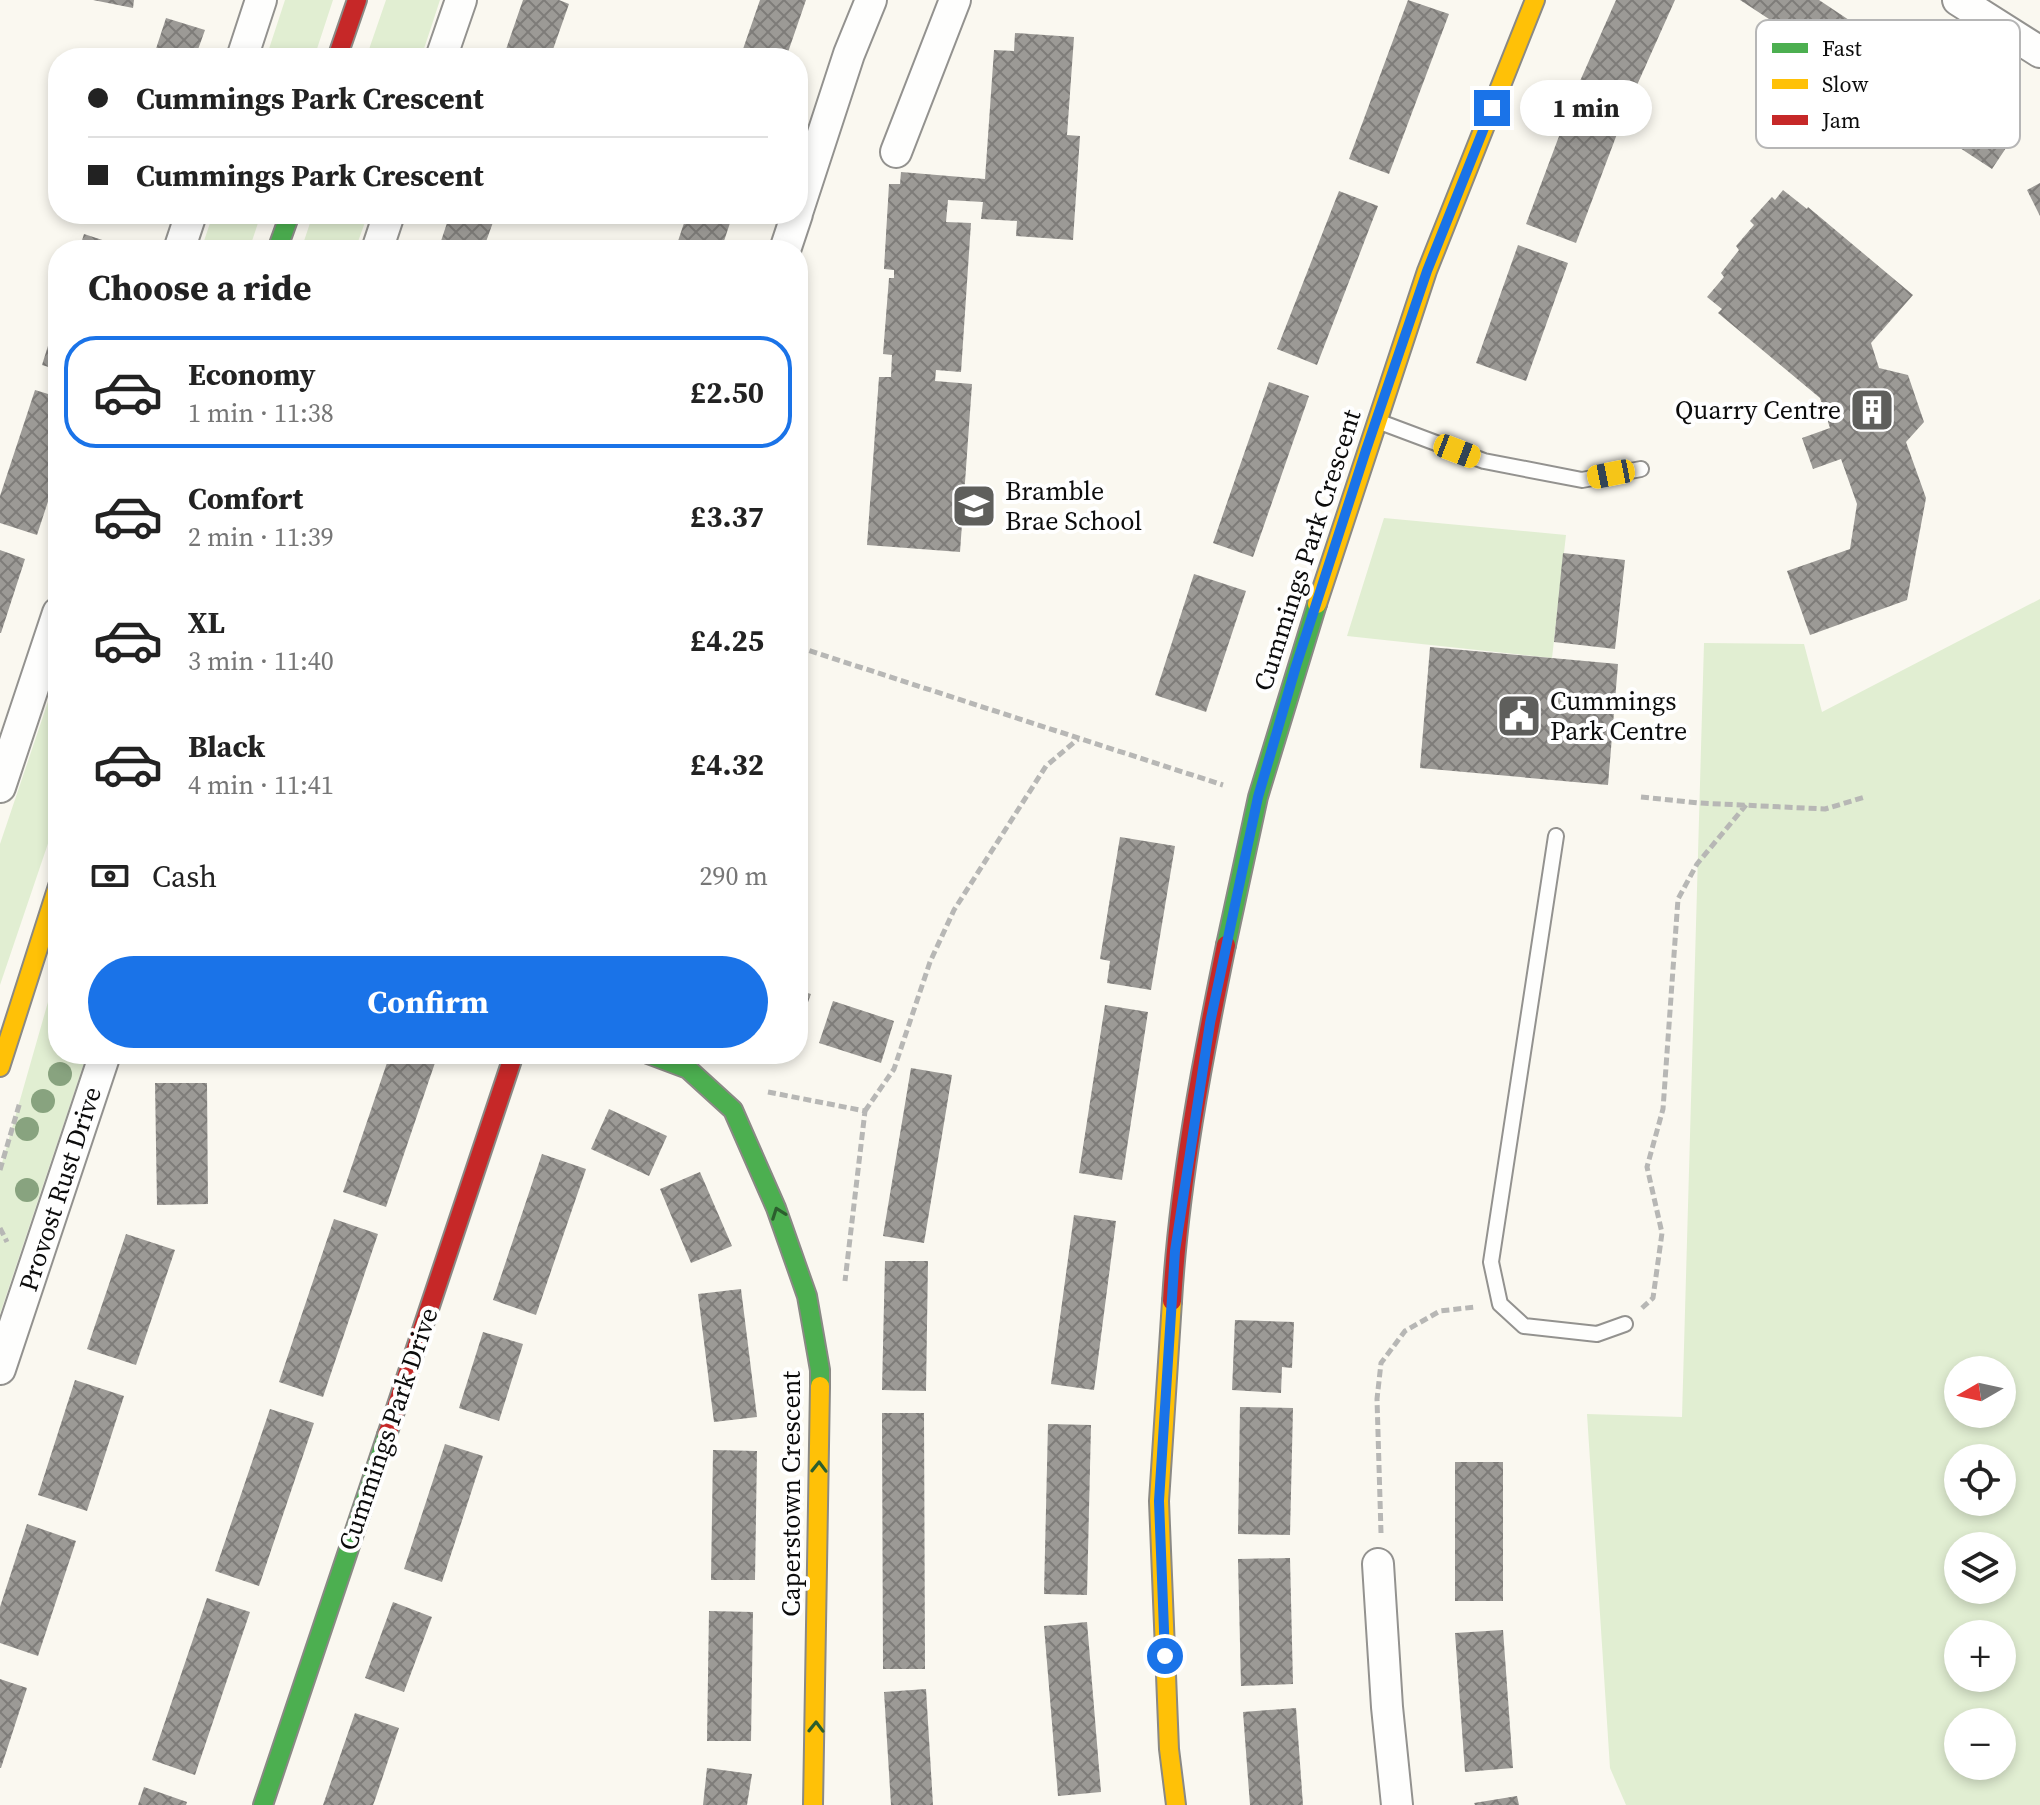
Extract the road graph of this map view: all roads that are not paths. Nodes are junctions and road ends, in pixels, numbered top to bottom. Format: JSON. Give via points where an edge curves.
{"nodes":[{"id":1,"x":261,"y":0,"type":"edge"},
{"id":2,"x":357,"y":0,"type":"edge"},
{"id":3,"x":461,"y":0,"type":"edge"},
{"id":4,"x":871,"y":0,"type":"edge"},
{"id":5,"x":955,"y":0,"type":"edge"},
{"id":6,"x":1535,"y":0,"type":"edge"},
{"id":7,"x":1958,"y":0,"type":"edge"},
{"id":8,"x":1990,"y":20,"type":"edge"},
{"id":9,"x":2020,"y":39,"type":"edge"},
{"id":10,"x":245,"y":48,"type":"edge"},
{"id":11,"x":340,"y":48,"type":"edge"},
{"id":12,"x":444,"y":48,"type":"edge"},
{"id":13,"x":2040,"y":52,"type":"edge"},
{"id":14,"x":896,"y":152,"type":"dead end"},
{"id":15,"x":808,"y":179,"type":"edge"},
{"id":16,"x":1376,"y":421,"type":"junction"},
{"id":17,"x":1641,"y":469,"type":"dead end"},
{"id":18,"x":48,"y":643,"type":"edge"},
{"id":19,"x":0,"y":787,"type":"edge"},
{"id":20,"x":1556,"y":836,"type":"dead end"},
{"id":21,"x":48,"y":917,"type":"edge"},
{"id":22,"x":102,"y":1064,"type":"edge"},
{"id":23,"x":511,"y":1064,"type":"edge"},
{"id":24,"x":675,"y":1064,"type":"edge"},
{"id":25,"x":0,"y":1067,"type":"edge"},
{"id":26,"x":1625,"y":1324,"type":"road end"},
{"id":27,"x":0,"y":1369,"type":"edge"},
{"id":28,"x":1378,"y":1564,"type":"road end"},
{"id":29,"x":263,"y":1805,"type":"edge"},
{"id":30,"x":813,"y":1805,"type":"edge"},
{"id":31,"x":1176,"y":1805,"type":"edge"},
{"id":32,"x":1397,"y":1805,"type":"edge"}],
"edges":[{"from":1,"to":10,"type":"street"},
{"from":2,"to":11,"type":"street"},
{"from":3,"to":12,"type":"street"},
{"from":4,"to":15,"type":"street"},
{"from":5,"to":14,"type":"street"},
{"from":6,"to":16,"type":"street","name":"Cummings Park Crescent","via":[[1427,271]]},
{"from":7,"to":8,"type":"street"},
{"from":9,"to":13,"type":"street"},
{"from":16,"to":17,"type":"lane","via":[[1484,461],[1582,480]]},
{"from":16,"to":31,"type":"street","name":"Cummings Park Crescent","via":[[1258,797],[1210,1023],[1175,1251],[1159,1501]]},
{"from":18,"to":19,"type":"street"},
{"from":20,"to":26,"type":"lane","via":[[1491,1262],[1500,1304],[1524,1326],[1597,1334]]},
{"from":21,"to":25,"type":"street"},
{"from":22,"to":27,"type":"street","name":"Provost Rust Drive"},
{"from":23,"to":29,"type":"street","name":"Cummings Park Drive"},
{"from":30,"to":24,"type":"street","name":"Caperstown Crescent","one_way":true,"via":[[820,1370],[807,1296],[733,1110],[688,1069]]},
{"from":28,"to":32,"type":"street"}]}
